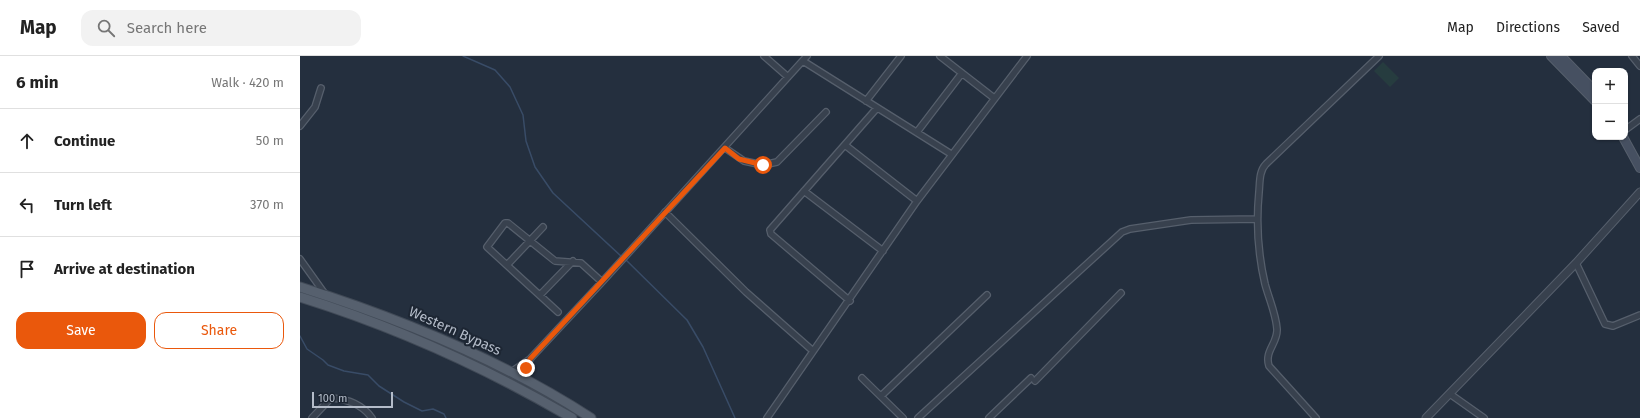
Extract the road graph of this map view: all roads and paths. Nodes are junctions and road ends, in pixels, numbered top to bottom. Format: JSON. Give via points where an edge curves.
{"nodes":[{"id":1,"x":764,"y":56,"type":"edge"},
{"id":2,"x":807,"y":56,"type":"edge"},
{"id":3,"x":901,"y":56,"type":"edge"},
{"id":4,"x":940,"y":56,"type":"edge"},
{"id":5,"x":1027,"y":56,"type":"edge"},
{"id":6,"x":1379,"y":56,"type":"edge"},
{"id":7,"x":1551,"y":56,"type":"edge"},
{"id":8,"x":1561,"y":56,"type":"edge"},
{"id":9,"x":1632,"y":56,"type":"edge"},
{"id":10,"x":803,"y":61,"type":"junction"},
{"id":11,"x":1640,"y":66,"type":"edge"},
{"id":12,"x":962,"y":73,"type":"junction"},
{"id":13,"x":788,"y":78,"type":"junction"},
{"id":14,"x":321,"y":88,"type":"dead end"},
{"id":15,"x":1592,"y":88,"type":"edge"},
{"id":16,"x":994,"y":98,"type":"junction"},
{"id":17,"x":1592,"y":98,"type":"edge"},
{"id":18,"x":866,"y":101,"type":"junction"},
{"id":19,"x":877,"y":108,"type":"junction"},
{"id":20,"x":826,"y":112,"type":"dead end"},
{"id":21,"x":1640,"y":119,"type":"edge"},
{"id":22,"x":300,"y":126,"type":"edge"},
{"id":23,"x":1628,"y":128,"type":"edge"},
{"id":24,"x":916,"y":132,"type":"junction"},
{"id":25,"x":1628,"y":135,"type":"edge"},
{"id":26,"x":1625,"y":140,"type":"edge"},
{"id":27,"x":845,"y":145,"type":"junction"},
{"id":28,"x":725,"y":148,"type":"junction"},
{"id":29,"x":951,"y":154,"type":"junction"},
{"id":30,"x":1640,"y":155,"type":"edge"},
{"id":31,"x":1640,"y":168,"type":"edge"},
{"id":32,"x":804,"y":191,"type":"junction"},
{"id":33,"x":1640,"y":192,"type":"edge"},
{"id":34,"x":917,"y":201,"type":"junction"},
{"id":35,"x":665,"y":212,"type":"junction"},
{"id":36,"x":1256,"y":219,"type":"junction"},
{"id":37,"x":543,"y":227,"type":"dead end"},
{"id":38,"x":530,"y":241,"type":"junction"},
{"id":39,"x":883,"y":251,"type":"junction"},
{"id":40,"x":300,"y":259,"type":"edge"},
{"id":41,"x":573,"y":261,"type":"junction"},
{"id":42,"x":1576,"y":263,"type":"junction"},
{"id":43,"x":507,"y":265,"type":"junction"},
{"id":44,"x":602,"y":282,"type":"junction"},
{"id":45,"x":300,"y":287,"type":"edge"},
{"id":46,"x":1121,"y":293,"type":"dead end"},
{"id":47,"x":326,"y":295,"type":"junction"},
{"id":48,"x":540,"y":295,"type":"junction"},
{"id":49,"x":987,"y":295,"type":"dead end"},
{"id":50,"x":300,"y":297,"type":"edge"},
{"id":51,"x":850,"y":300,"type":"junction"},
{"id":52,"x":558,"y":312,"type":"dead end"},
{"id":53,"x":1640,"y":315,"type":"edge"},
{"id":54,"x":813,"y":351,"type":"junction"},
{"id":55,"x":530,"y":359,"type":"junction"},
{"id":56,"x":511,"y":372,"type":"junction"},
{"id":57,"x":862,"y":378,"type":"dead end"},
{"id":58,"x":526,"y":380,"type":"junction"},
{"id":59,"x":1450,"y":394,"type":"junction"},
{"id":60,"x":881,"y":396,"type":"junction"},
{"id":61,"x":312,"y":418,"type":"edge"},
{"id":62,"x":372,"y":418,"type":"edge"},
{"id":63,"x":572,"y":418,"type":"edge"},
{"id":64,"x":591,"y":418,"type":"edge"},
{"id":65,"x":767,"y":418,"type":"edge"},
{"id":66,"x":903,"y":418,"type":"edge"},
{"id":67,"x":918,"y":418,"type":"edge"},
{"id":68,"x":989,"y":418,"type":"edge"},
{"id":69,"x":1316,"y":418,"type":"edge"},
{"id":70,"x":1426,"y":418,"type":"edge"},
{"id":71,"x":1484,"y":418,"type":"edge"}],
"edges":[{"from":1,"to":13,"type":"street"},
{"from":2,"to":10,"type":"street"},
{"from":3,"to":18,"type":"street"},
{"from":4,"to":12,"type":"street"},
{"from":5,"to":16,"type":"street"},
{"from":6,"to":36,"type":"street","via":[[1262,168]]},
{"from":7,"to":17,"type":"main road"},
{"from":8,"to":15,"type":"main road"},
{"from":9,"to":11,"type":"street"},
{"from":10,"to":13,"type":"street"},
{"from":10,"to":18,"type":"street"},
{"from":12,"to":16,"type":"street"},
{"from":12,"to":24,"type":"street"},
{"from":13,"to":28,"type":"street"},
{"from":14,"to":22,"type":"street","via":[[315,107]]},
{"from":16,"to":29,"type":"street"},
{"from":18,"to":19,"type":"street"},
{"from":19,"to":24,"type":"street"},
{"from":19,"to":27,"type":"street"},
{"from":20,"to":28,"type":"street","via":[[777,162],[763,165],[744,161]]},
{"from":21,"to":23,"type":"street"},
{"from":24,"to":29,"type":"street"},
{"from":25,"to":30,"type":"main road"},
{"from":26,"to":31,"type":"main road"},
{"from":27,"to":32,"type":"street"},
{"from":27,"to":34,"type":"street"},
{"from":28,"to":35,"type":"street"},
{"from":29,"to":34,"type":"street"},
{"from":32,"to":39,"type":"street"},
{"from":32,"to":51,"type":"street","via":[[771,228],[771,234]]},
{"from":33,"to":42,"type":"street"},
{"from":34,"to":39,"type":"street"},
{"from":35,"to":44,"type":"street"},
{"from":35,"to":54,"type":"street","via":[[746,292]]},
{"from":36,"to":67,"type":"street","via":[[1190,220],[1122,232]]},
{"from":36,"to":69,"type":"street","via":[[1265,282],[1277,329],[1275,341],[1268,353],[1268,363]]},
{"from":37,"to":38,"type":"street"},
{"from":38,"to":41,"type":"street","via":[[558,262]]},
{"from":38,"to":43,"type":"street"},
{"from":38,"to":43,"type":"street","via":[[508,223],[504,224],[487,246]]},
{"from":39,"to":51,"type":"street"},
{"from":40,"to":47,"type":"street"},
{"from":41,"to":44,"type":"street","via":[[581,263]]},
{"from":41,"to":48,"type":"street"},
{"from":42,"to":53,"type":"street","via":[[1605,324],[1613,326]]},
{"from":42,"to":59,"type":"street"},
{"from":43,"to":48,"type":"street"},
{"from":44,"to":55,"type":"street"},
{"from":45,"to":47,"type":"main road","name":"Western Bypass"},
{"from":46,"to":68,"type":"street","via":[[1033,380]]},
{"from":47,"to":56,"type":"main road","name":"Western Bypass","via":[[435,336]]},
{"from":48,"to":52,"type":"street"},
{"from":49,"to":60,"type":"street"},
{"from":50,"to":63,"type":"main road","name":"Western Bypass","via":[[362,317],[431,345],[516,385]]},
{"from":51,"to":54,"type":"street"},
{"from":54,"to":65,"type":"street"},
{"from":55,"to":56,"type":"street"},
{"from":55,"to":58,"type":"street","via":[[526,368]]},
{"from":56,"to":58,"type":"main road","name":"Western Bypass"},
{"from":57,"to":60,"type":"street"},
{"from":58,"to":64,"type":"main road","name":"Western Bypass"},
{"from":59,"to":70,"type":"street"},
{"from":59,"to":71,"type":"street"},
{"from":60,"to":66,"type":"street"},
{"from":61,"to":62,"type":"street","via":[[331,398],[345,399],[366,409]]}]}
